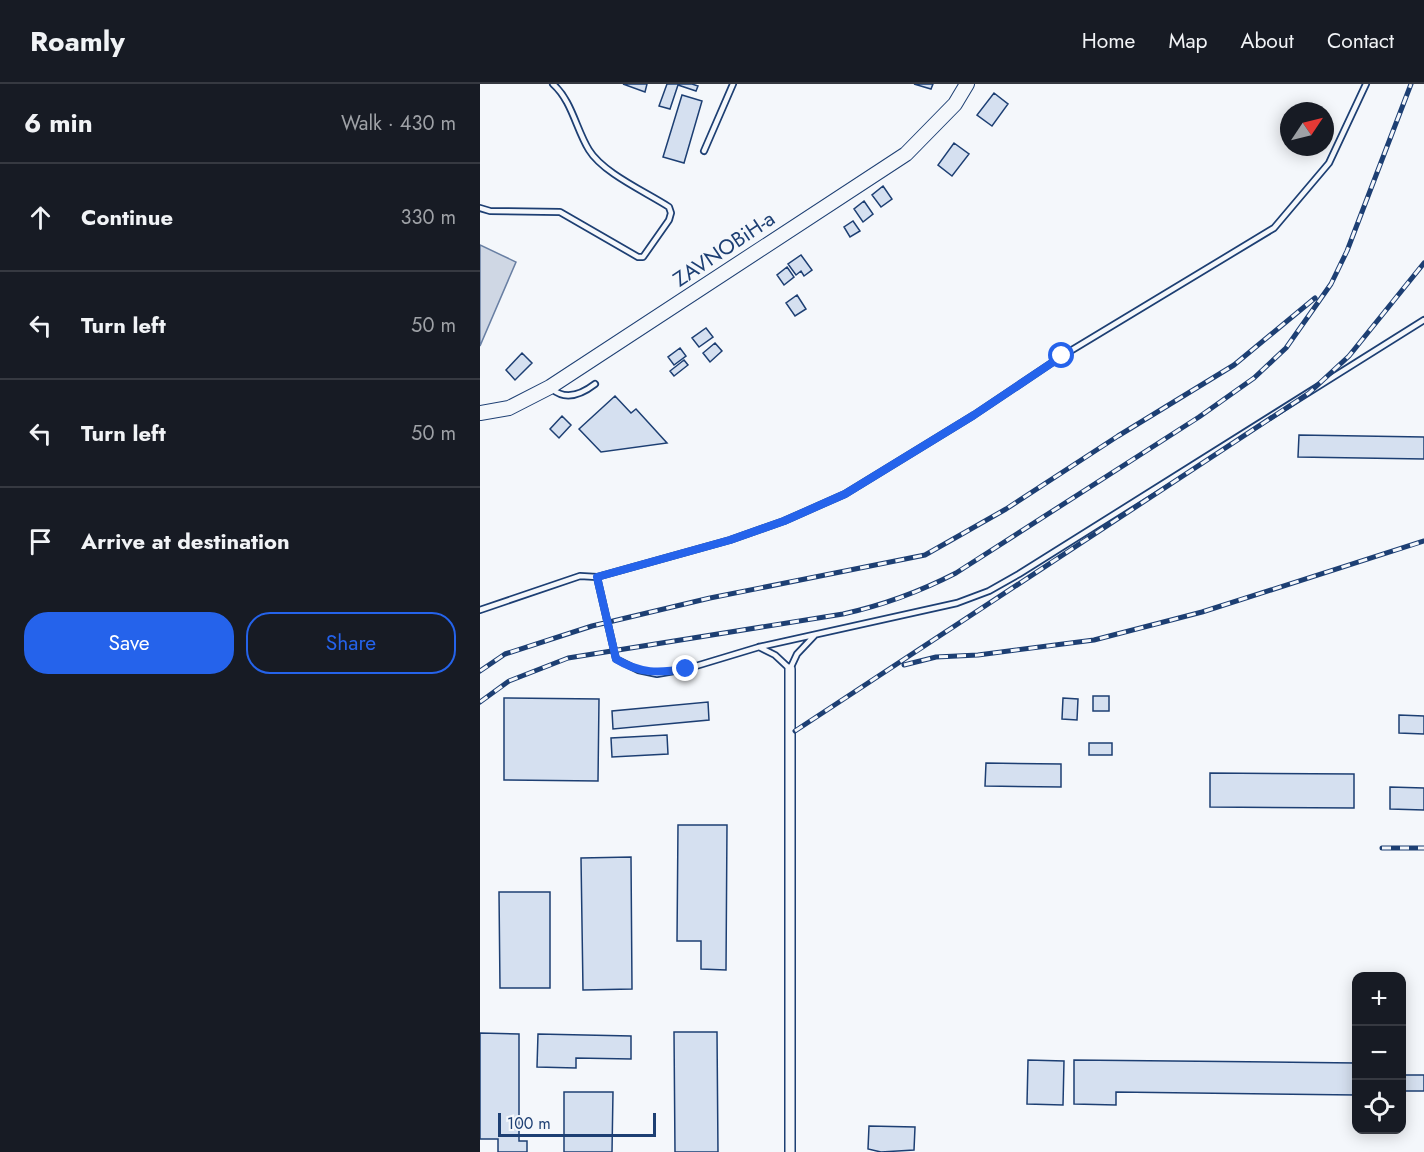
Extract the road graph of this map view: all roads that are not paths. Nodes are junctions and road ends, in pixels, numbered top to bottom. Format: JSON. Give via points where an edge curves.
{"nodes":[{"id":1,"x":554,"y":84,"type":"edge"},
{"id":2,"x":733,"y":84,"type":"edge"},
{"id":3,"x":967,"y":84,"type":"edge"},
{"id":4,"x":1366,"y":84,"type":"edge"},
{"id":5,"x":704,"y":151,"type":"dead end"},
{"id":6,"x":480,"y":208,"type":"edge"},
{"id":7,"x":1424,"y":320,"type":"edge"},
{"id":8,"x":595,"y":384,"type":"dead end"},
{"id":9,"x":550,"y":387,"type":"junction"},
{"id":10,"x":480,"y":413,"type":"edge"},
{"id":11,"x":597,"y":577,"type":"junction"},
{"id":12,"x":480,"y":610,"type":"edge"},
{"id":13,"x":816,"y":634,"type":"junction"},
{"id":14,"x":759,"y":646,"type":"junction"},
{"id":15,"x":790,"y":669,"type":"junction"},
{"id":16,"x":789,"y":1152,"type":"edge"}],
"edges":[{"from":1,"to":6,"type":"lane","via":[[562,92],[598,162],[669,207],[669,220],[644,257],[638,257],[560,212]]},
{"from":2,"to":5,"type":"lane"},
{"from":3,"to":9,"type":"main road","name":"ZAVNOBiH-a","via":[[955,104],[906,154]]},
{"from":4,"to":11,"type":"lane","via":[[1329,163],[1274,228],[845,494],[730,540]]},
{"from":7,"to":13,"type":"lane","via":[[989,591],[957,603]]},
{"from":8,"to":9,"type":"lane","via":[[574,395],[559,394]]},
{"from":9,"to":10,"type":"main road","name":"ZAVNOBiH-a","via":[[509,408]]},
{"from":11,"to":12,"type":"lane","via":[[580,576]]},
{"from":11,"to":14,"type":"lane","via":[[616,659],[632,668],[657,674],[686,669]]},
{"from":13,"to":14,"type":"lane"},
{"from":13,"to":15,"type":"lane","via":[[797,654]]},
{"from":14,"to":15,"type":"lane"},
{"from":15,"to":16,"type":"street"}]}
